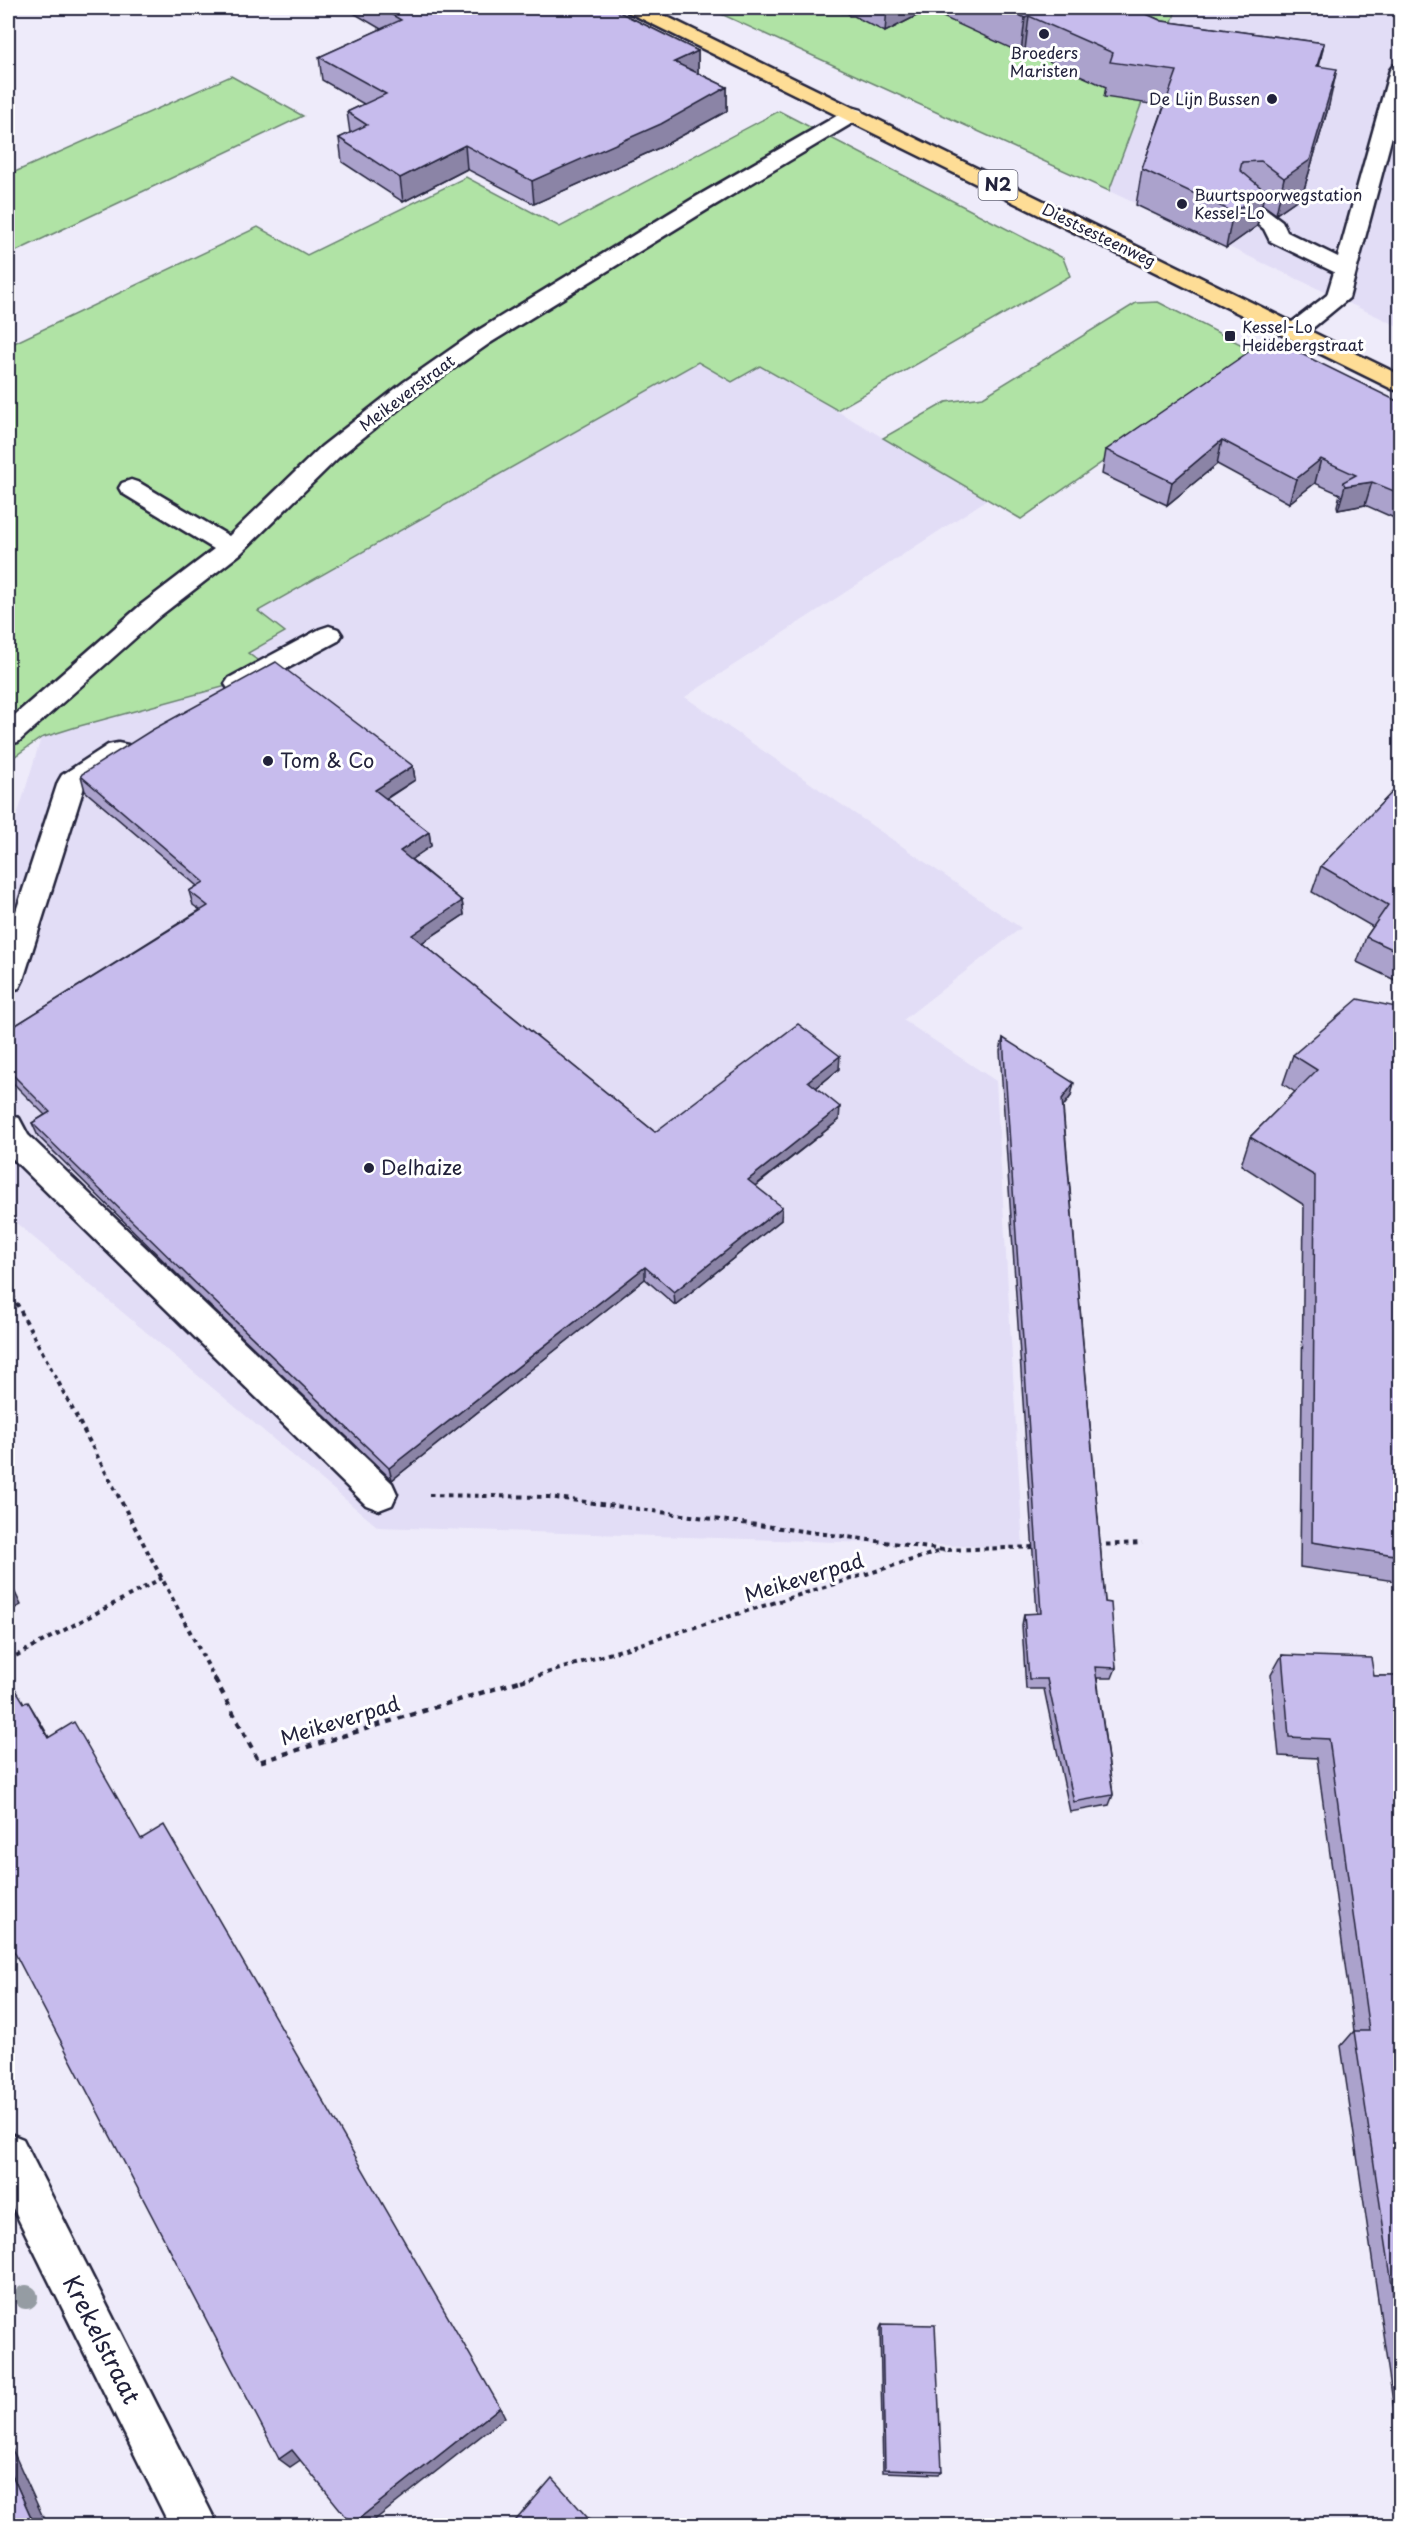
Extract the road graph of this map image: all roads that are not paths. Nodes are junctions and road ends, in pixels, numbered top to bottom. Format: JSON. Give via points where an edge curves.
{"nodes":[{"id":1,"x":635,"y":8,"type":"edge"},
{"id":2,"x":1401,"y":70,"type":"edge"},
{"id":3,"x":854,"y":114,"type":"junction"},
{"id":4,"x":1245,"y":204,"type":"edge"},
{"id":5,"x":1346,"y":269,"type":"junction"},
{"id":6,"x":1295,"y":331,"type":"junction"},
{"id":7,"x":1401,"y":384,"type":"edge"},
{"id":8,"x":131,"y":488,"type":"dead end"},
{"id":9,"x":231,"y":548,"type":"junction"},
{"id":10,"x":329,"y":635,"type":"dead end"},
{"id":11,"x":216,"y":696,"type":"edge"},
{"id":12,"x":8,"y":735,"type":"edge"},
{"id":13,"x":136,"y":741,"type":"edge"},
{"id":14,"x":8,"y":980,"type":"edge"},
{"id":15,"x":8,"y":1127,"type":"edge"},
{"id":16,"x":379,"y":1494,"type":"road end"},
{"id":17,"x":8,"y":2154,"type":"edge"},
{"id":18,"x":195,"y":2526,"type":"edge"}],
"edges":[{"from":1,"to":3,"type":"main road","name":"Diestsesteenweg","number":"N2"},
{"from":2,"to":5,"type":"street"},
{"from":3,"to":6,"type":"main road","name":"Diestsesteenweg","number":"N2"},
{"from":3,"to":9,"type":"street","name":"Meikeverstraat","via":[[482,338],[330,452]]},
{"from":4,"to":5,"type":"street","via":[[1274,226],[1278,236]]},
{"from":5,"to":6,"type":"street","via":[[1338,298]]},
{"from":6,"to":7,"type":"main road","name":"Diestsesteenweg","number":"N2"},
{"from":8,"to":9,"type":"street"},
{"from":9,"to":12,"type":"street","name":"Meikeverstraat","via":[[143,617]]},
{"from":10,"to":11,"type":"street"},
{"from":13,"to":14,"type":"street","via":[[72,782]]},
{"from":15,"to":16,"type":"street","via":[[16,1144]]},
{"from":17,"to":18,"type":"street","name":"Krekelstraat"}]}
